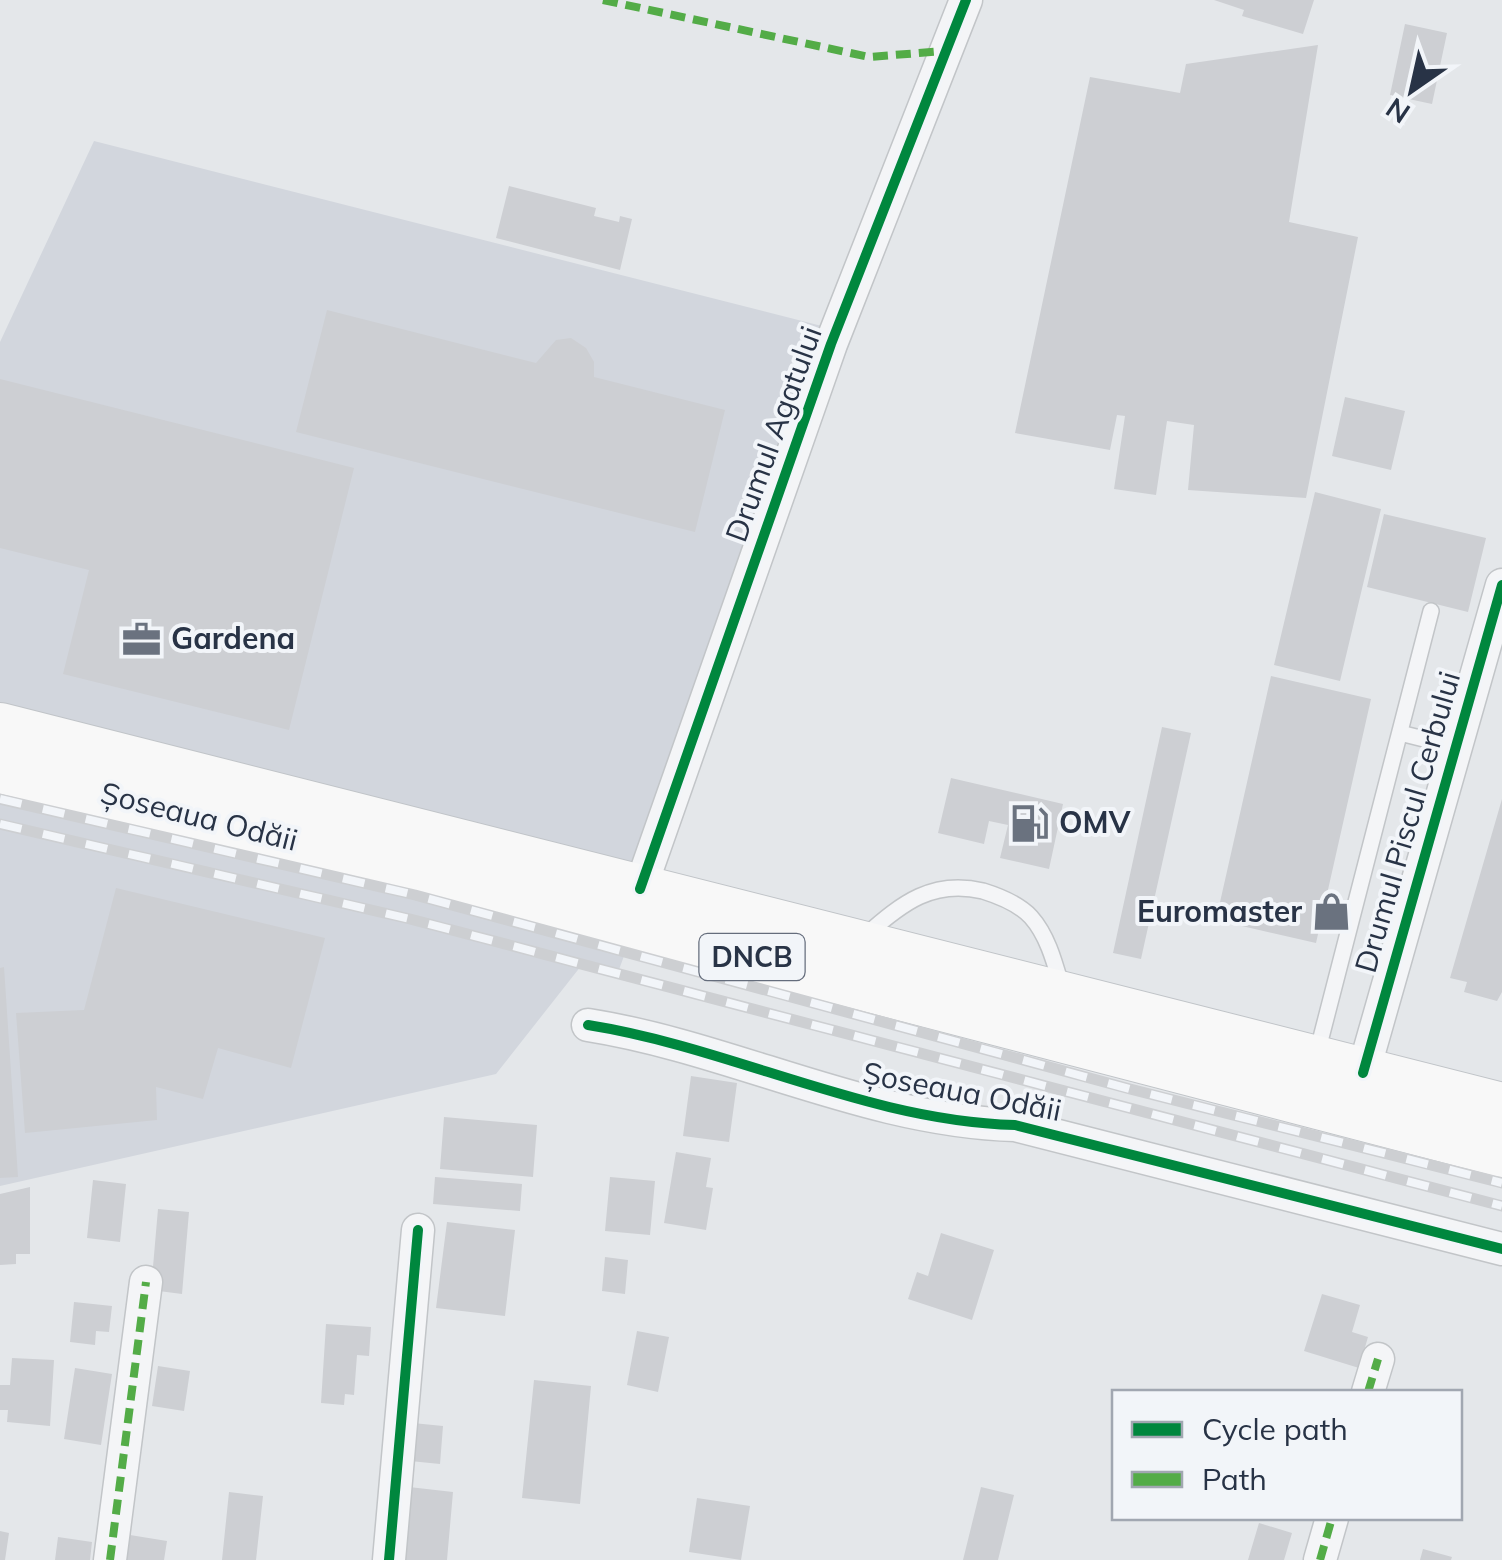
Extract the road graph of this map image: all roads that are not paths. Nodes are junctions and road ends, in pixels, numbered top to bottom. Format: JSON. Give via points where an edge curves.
{"nodes":[{"id":1,"x":966,"y":0,"type":"edge"},
{"id":2,"x":1502,"y":586,"type":"edge"},
{"id":3,"x":1431,"y":611,"type":"dead end"},
{"id":4,"x":0,"y":728,"type":"edge"},
{"id":5,"x":1400,"y":733,"type":"junction"},
{"id":6,"x":1456,"y":747,"type":"junction"},
{"id":7,"x":0,"y":768,"type":"edge"},
{"id":8,"x":640,"y":889,"type":"junction"},
{"id":9,"x":857,"y":943,"type":"junction"},
{"id":10,"x":1065,"y":997,"type":"junction"},
{"id":11,"x":588,"y":1025,"type":"dead end"},
{"id":12,"x":1315,"y":1061,"type":"junction"},
{"id":13,"x":1362,"y":1073,"type":"junction"},
{"id":14,"x":1502,"y":1108,"type":"edge"},
{"id":15,"x":1502,"y":1152,"type":"edge"},
{"id":16,"x":418,"y":1230,"type":"dead end"},
{"id":17,"x":1502,"y":1250,"type":"edge"},
{"id":18,"x":146,"y":1282,"type":"dead end"},
{"id":19,"x":1378,"y":1358,"type":"dead end"},
{"id":20,"x":1369,"y":1390,"type":"edge"},
{"id":21,"x":1331,"y":1520,"type":"edge"},
{"id":22,"x":110,"y":1560,"type":"edge"},
{"id":23,"x":390,"y":1560,"type":"edge"},
{"id":24,"x":1320,"y":1560,"type":"edge"}],
"edges":[{"from":1,"to":8,"type":"street","name":"Drumul Agatului","via":[[832,344]]},
{"from":2,"to":6,"type":"street","name":"Drumul Piscul Cerbului"},
{"from":3,"to":5,"type":"lane"},
{"from":4,"to":8,"type":"main road","name":"Șoseaua Odăii","number":"DNCB"},
{"from":5,"to":6,"type":"lane"},
{"from":5,"to":12,"type":"lane"},
{"from":6,"to":13,"type":"street","name":"Drumul Piscul Cerbului"},
{"from":7,"to":15,"type":"main road","name":"Șoseaua Odăii","number":"DNCB"},
{"from":8,"to":9,"type":"main road","name":"Șoseaua Odăii","number":"DNCB"},
{"from":9,"to":10,"type":"main road","name":"Șoseaua Odăii","number":"DNCB"},
{"from":9,"to":10,"type":"lane","via":[[931,888],[960,886],[1001,896],[1031,916]]},
{"from":10,"to":12,"type":"main road","name":"Șoseaua Odăii","number":"DNCB"},
{"from":11,"to":17,"type":"street","name":"Șoseaua Odăii","via":[[672,1041],[913,1113],[1015,1125]]},
{"from":12,"to":13,"type":"main road","name":"Șoseaua Odăii","number":"DNCB"},
{"from":13,"to":14,"type":"main road","name":"Șoseaua Odăii","number":"DNCB"},
{"from":16,"to":23,"type":"street"},
{"from":18,"to":22,"type":"street"},
{"from":19,"to":20,"type":"street"},
{"from":21,"to":24,"type":"street"}]}
